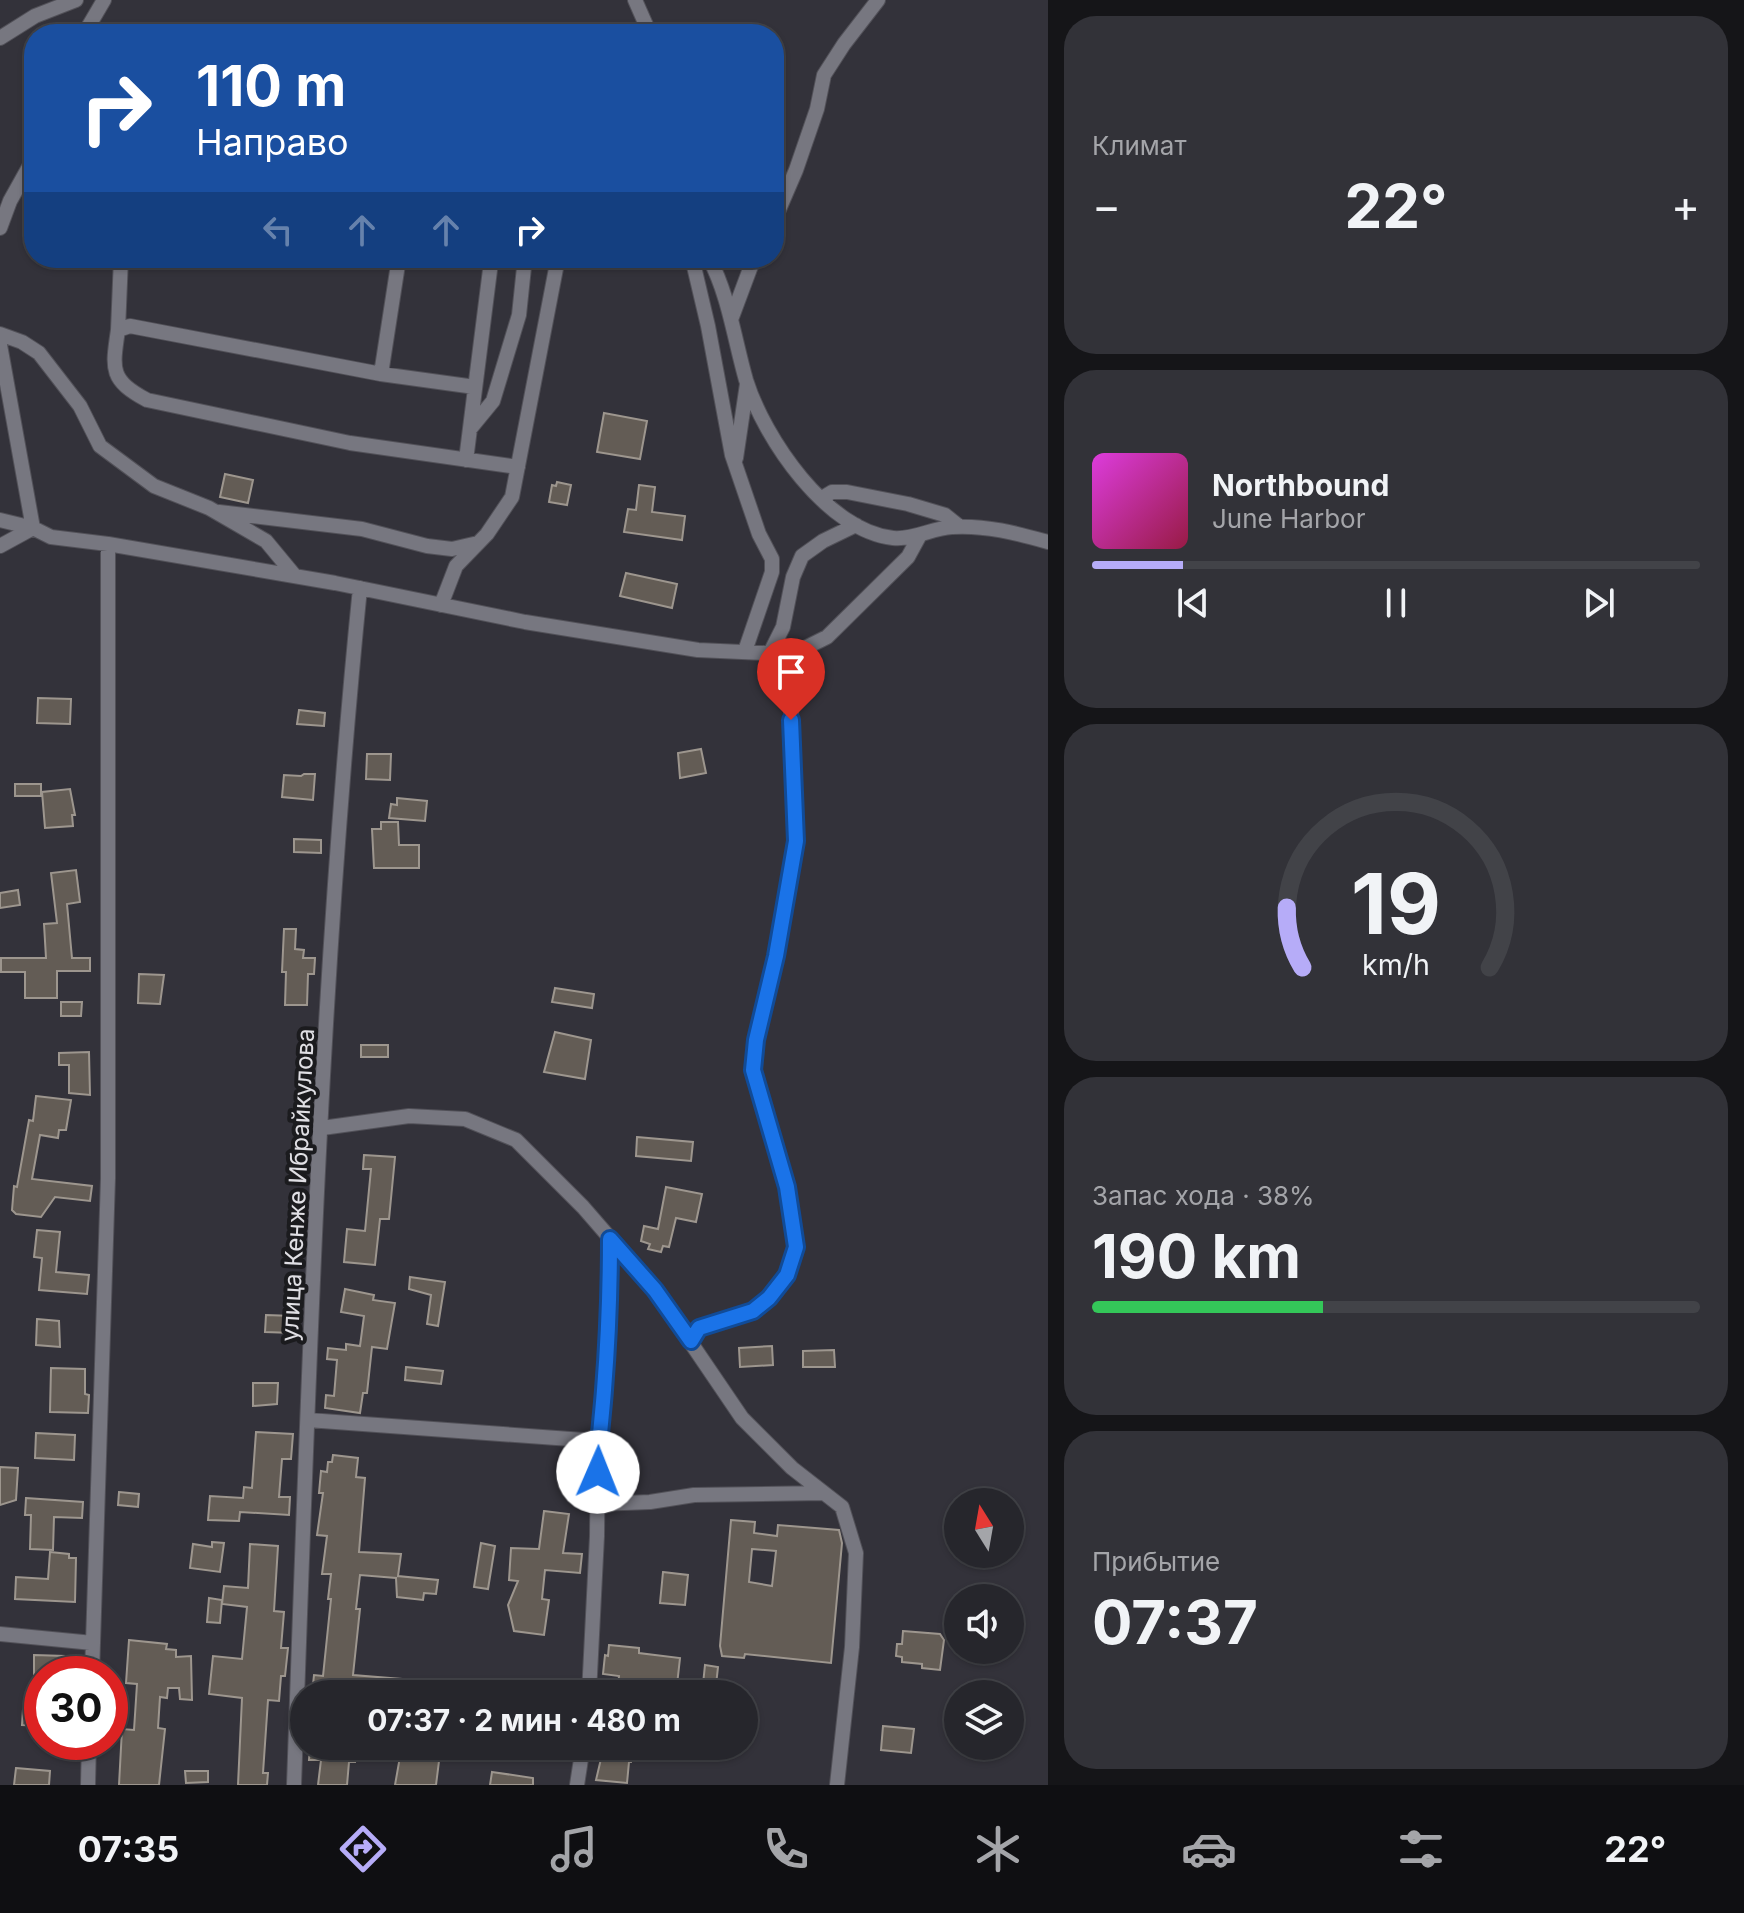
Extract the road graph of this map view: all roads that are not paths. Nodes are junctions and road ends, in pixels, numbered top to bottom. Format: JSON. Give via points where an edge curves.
{"nodes":[{"id":1,"x":76,"y":0,"type":"edge"},
{"id":2,"x":104,"y":0,"type":"edge"},
{"id":3,"x":635,"y":0,"type":"edge"},
{"id":4,"x":878,"y":0,"type":"edge"},
{"id":5,"x":90,"y":24,"type":"edge"},
{"id":6,"x":646,"y":24,"type":"edge"},
{"id":7,"x":0,"y":38,"type":"edge"},
{"id":8,"x":24,"y":176,"type":"edge"},
{"id":9,"x":784,"y":198,"type":"edge"},
{"id":10,"x":0,"y":228,"type":"edge"},
{"id":11,"x":121,"y":268,"type":"edge"},
{"id":12,"x":397,"y":268,"type":"edge"},
{"id":13,"x":490,"y":268,"type":"edge"},
{"id":14,"x":524,"y":268,"type":"edge"},
{"id":15,"x":556,"y":268,"type":"edge"},
{"id":16,"x":694,"y":268,"type":"edge"},
{"id":17,"x":714,"y":268,"type":"edge"},
{"id":18,"x":750,"y":268,"type":"edge"},
{"id":19,"x":732,"y":317,"type":"junction"},
{"id":20,"x":118,"y":330,"type":"junction"},
{"id":21,"x":0,"y":334,"type":"edge"},
{"id":22,"x":0,"y":345,"type":"edge"},
{"id":23,"x":381,"y":374,"type":"junction"},
{"id":24,"x":747,"y":382,"type":"junction"},
{"id":25,"x":475,"y":387,"type":"junction"},
{"id":26,"x":470,"y":429,"type":"junction"},
{"id":27,"x":466,"y":460,"type":"junction"},
{"id":28,"x":735,"y":466,"type":"junction"},
{"id":29,"x":518,"y":467,"type":"junction"},
{"id":30,"x":822,"y":498,"type":"junction"},
{"id":31,"x":215,"y":511,"type":"junction"},
{"id":32,"x":0,"y":520,"type":"edge"},
{"id":33,"x":856,"y":525,"type":"junction"},
{"id":34,"x":960,"y":527,"type":"junction"},
{"id":35,"x":33,"y":528,"type":"junction"},
{"id":36,"x":920,"y":535,"type":"junction"},
{"id":37,"x":1048,"y":542,"type":"edge"},
{"id":38,"x":478,"y":543,"type":"junction"},
{"id":39,"x":108,"y":544,"type":"junction"},
{"id":40,"x":0,"y":546,"type":"edge"},
{"id":41,"x":802,"y":556,"type":"junction"},
{"id":42,"x":772,"y":559,"type":"junction"},
{"id":43,"x":295,"y":576,"type":"junction"},
{"id":44,"x":360,"y":588,"type":"junction"},
{"id":45,"x":441,"y":605,"type":"junction"},
{"id":46,"x":745,"y":651,"type":"junction"},
{"id":47,"x":774,"y":658,"type":"junction"},
{"id":48,"x":322,"y":1128,"type":"junction"},
{"id":49,"x":610,"y":1239,"type":"junction"},
{"id":50,"x":691,"y":1341,"type":"junction"},
{"id":51,"x":308,"y":1420,"type":"junction"},
{"id":52,"x":598,"y":1441,"type":"junction"},
{"id":53,"x":824,"y":1493,"type":"junction"},
{"id":54,"x":598,"y":1504,"type":"junction"},
{"id":55,"x":0,"y":1634,"type":"edge"},
{"id":56,"x":93,"y":1643,"type":"junction"},
{"id":57,"x":93,"y":1656,"type":"edge"},
{"id":58,"x":590,"y":1680,"type":"edge"},
{"id":59,"x":89,"y":1760,"type":"edge"},
{"id":60,"x":581,"y":1760,"type":"edge"},
{"id":61,"x":88,"y":1785,"type":"edge"},
{"id":62,"x":294,"y":1785,"type":"edge"},
{"id":63,"x":577,"y":1785,"type":"edge"},
{"id":64,"x":837,"y":1785,"type":"edge"}],
"edges":[{"from":1,"to":7,"type":"street","via":[[35,16]]},
{"from":2,"to":5,"type":"street"},
{"from":3,"to":6,"type":"street"},
{"from":4,"to":9,"type":"street","via":[[824,75]]},
{"from":8,"to":10,"type":"street"},
{"from":11,"to":20,"type":"street"},
{"from":12,"to":23,"type":"street"},
{"from":13,"to":25,"type":"street"},
{"from":14,"to":26,"type":"street","via":[[519,315],[493,401]]},
{"from":15,"to":29,"type":"street"},
{"from":16,"to":28,"type":"street"},
{"from":17,"to":19,"type":"street"},
{"from":18,"to":19,"type":"street"},
{"from":19,"to":24,"type":"street"},
{"from":20,"to":23,"type":"street","via":[[130,326]]},
{"from":20,"to":27,"type":"street","via":[[116,377],[147,400],[350,443]]},
{"from":21,"to":31,"type":"street","via":[[39,353],[80,406],[100,446],[154,486]]},
{"from":22,"to":35,"type":"street"},
{"from":23,"to":25,"type":"street"},
{"from":24,"to":28,"type":"street"},
{"from":24,"to":30,"type":"street","via":[[765,425]]},
{"from":25,"to":26,"type":"street"},
{"from":26,"to":27,"type":"street"},
{"from":27,"to":29,"type":"street"},
{"from":28,"to":42,"type":"street"},
{"from":29,"to":38,"type":"street","via":[[512,497]]},
{"from":30,"to":33,"type":"street"},
{"from":30,"to":34,"type":"street","via":[[847,492],[908,504],[945,515]]},
{"from":31,"to":38,"type":"street","via":[[362,529],[427,546],[452,549]]},
{"from":31,"to":43,"type":"street","via":[[266,541]]},
{"from":32,"to":35,"type":"street"},
{"from":33,"to":36,"type":"street","via":[[895,539]]},
{"from":33,"to":41,"type":"street"},
{"from":34,"to":36,"type":"street"},
{"from":34,"to":37,"type":"street","via":[[997,528]]},
{"from":35,"to":39,"type":"street","via":[[51,537]]},
{"from":35,"to":40,"type":"street"},
{"from":36,"to":47,"type":"street","via":[[908,557],[827,637]]},
{"from":38,"to":45,"type":"street","via":[[456,566]]},
{"from":39,"to":43,"type":"street"},
{"from":39,"to":56,"type":"street","via":[[108,1178]]},
{"from":41,"to":42,"type":"street"},
{"from":41,"to":47,"type":"street"},
{"from":42,"to":46,"type":"street"},
{"from":43,"to":44,"type":"street"},
{"from":44,"to":45,"type":"street"},
{"from":44,"to":48,"type":"street","name":"улица Кенже Ибрайкулова","via":[[341,795]]},
{"from":45,"to":46,"type":"street","via":[[698,650]]},
{"from":46,"to":47,"type":"street"},
{"from":47,"to":50,"type":"street","via":[[785,672],[791,704],[796,841],[753,1070],[787,1187],[796,1247],[787,1275],[769,1298],[753,1311],[699,1328]]},
{"from":48,"to":49,"type":"street","via":[[409,1116],[465,1119],[516,1140]]},
{"from":48,"to":51,"type":"street","name":"улица Кенже Ибрайкулова"},
{"from":49,"to":50,"type":"street"},
{"from":49,"to":52,"type":"street"},
{"from":50,"to":53,"type":"street","via":[[742,1418]]},
{"from":51,"to":52,"type":"street"},
{"from":51,"to":62,"type":"street","name":"улица Кенже Ибрайкулова"},
{"from":52,"to":54,"type":"street"},
{"from":53,"to":54,"type":"street","via":[[694,1495]]},
{"from":53,"to":64,"type":"street","via":[[842,1507],[856,1553]]},
{"from":54,"to":58,"type":"street"},
{"from":55,"to":56,"type":"street"},
{"from":56,"to":57,"type":"street"},
{"from":59,"to":61,"type":"street"},
{"from":60,"to":63,"type":"street"}]}
